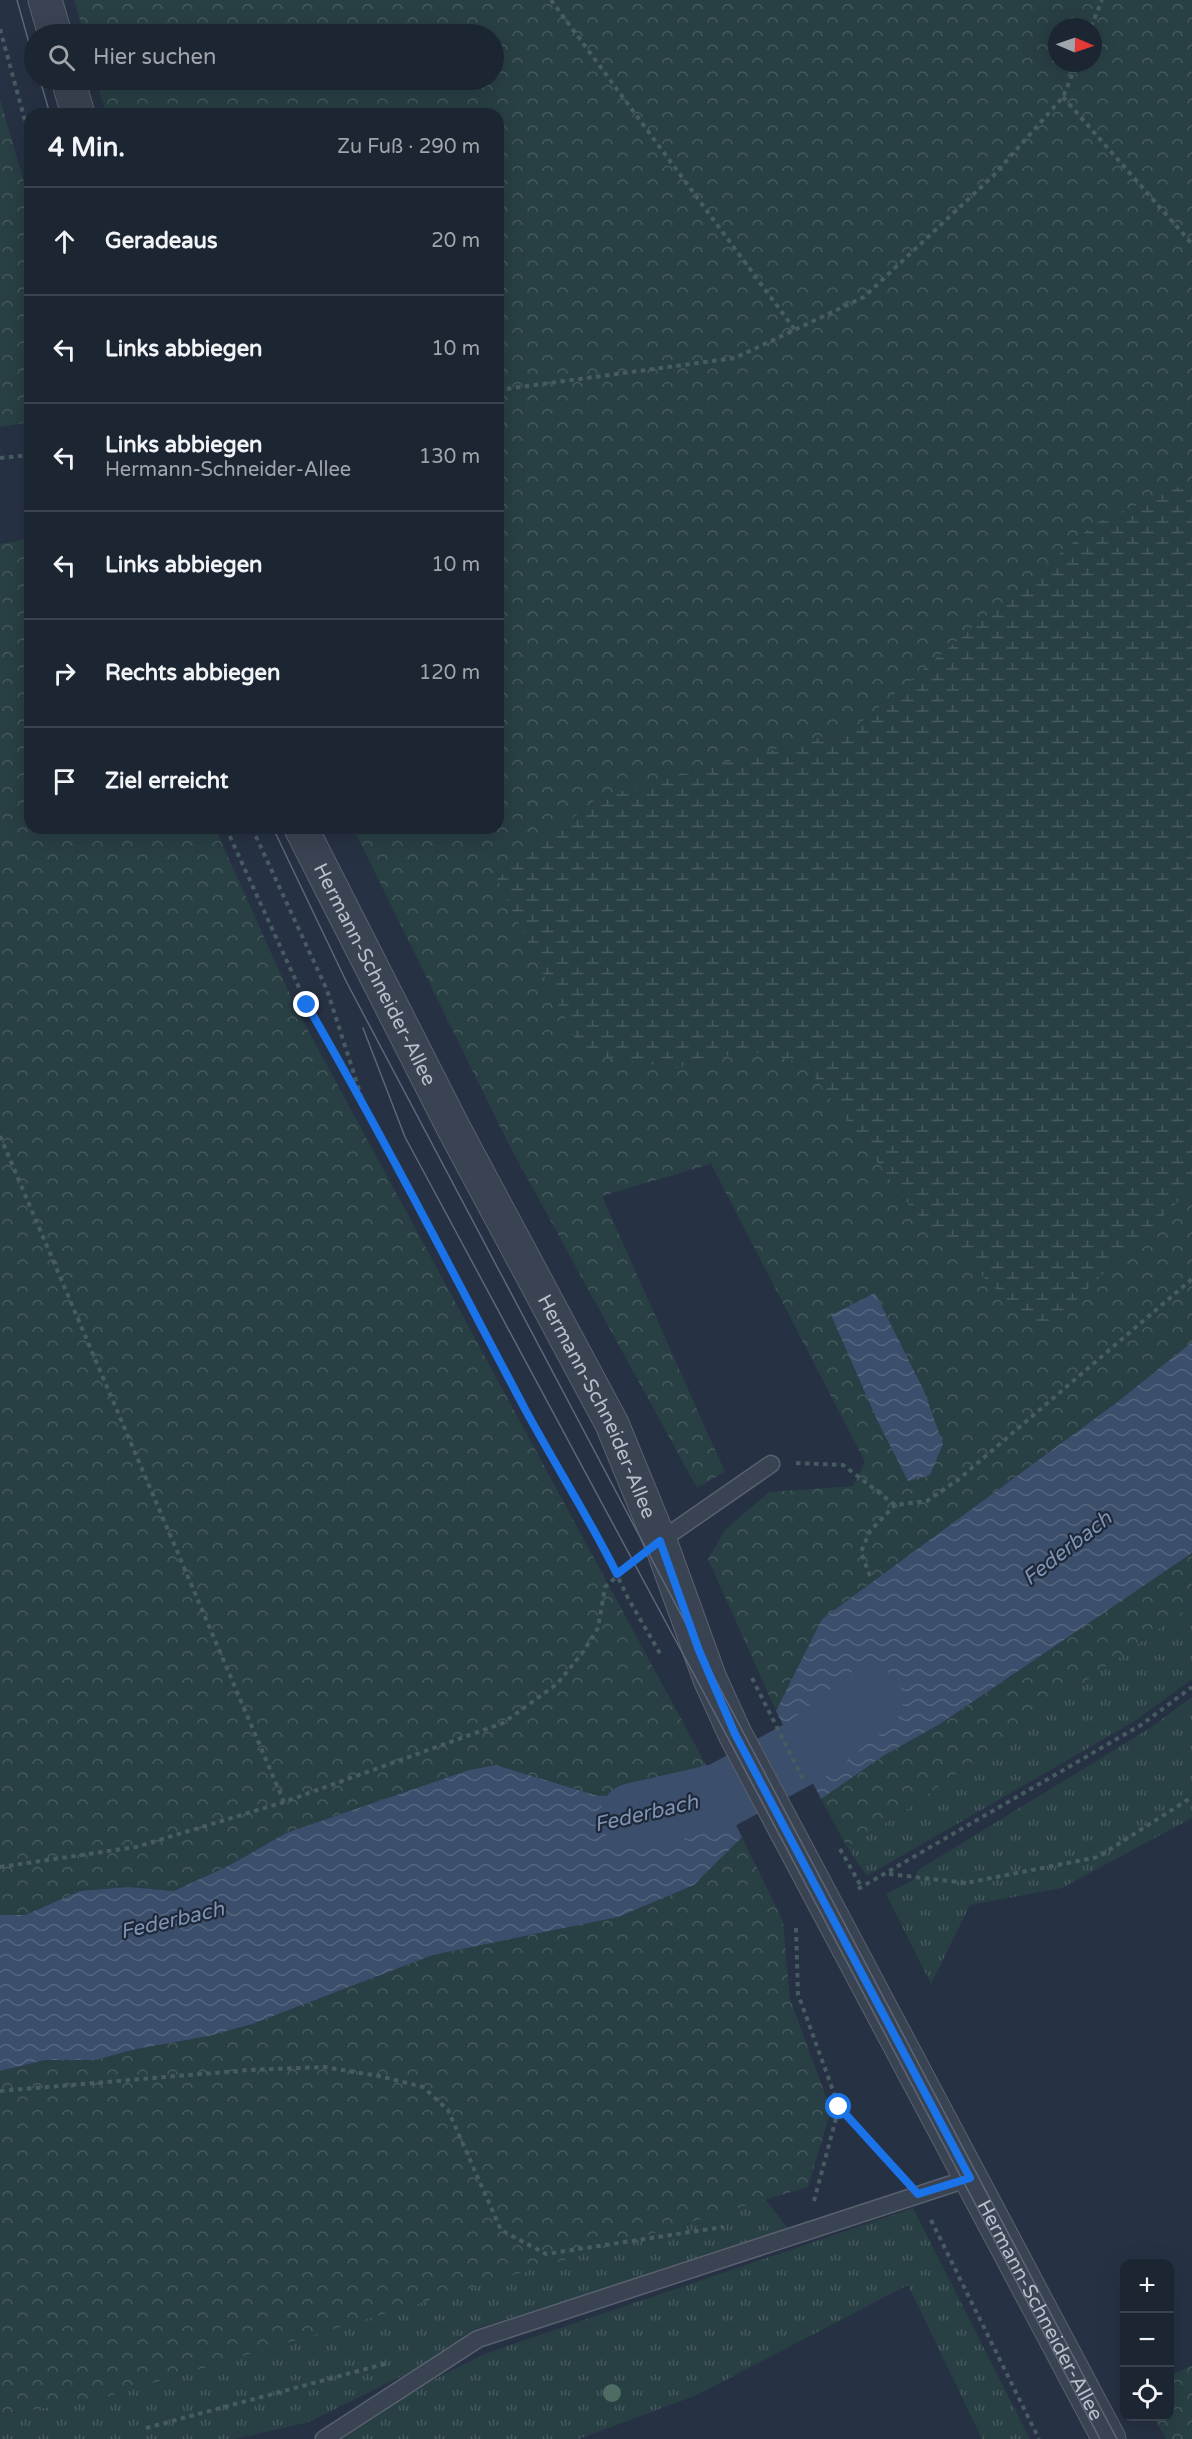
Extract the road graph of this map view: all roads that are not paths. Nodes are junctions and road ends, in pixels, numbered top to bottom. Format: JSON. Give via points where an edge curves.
{"nodes":[{"id":1,"x":45,"y":0,"type":"edge"},
{"id":2,"x":52,"y":24,"type":"edge"},
{"id":3,"x":71,"y":90,"type":"edge"},
{"id":4,"x":76,"y":108,"type":"edge"},
{"id":5,"x":304,"y":834,"type":"edge"},
{"id":6,"x":771,"y":1464,"type":"road end"},
{"id":7,"x":660,"y":1541,"type":"junction"},
{"id":8,"x":970,"y":2178,"type":"junction"},
{"id":9,"x":323,"y":2439,"type":"edge"},
{"id":10,"x":1109,"y":2439,"type":"edge"}],
"edges":[{"from":1,"to":2,"type":"street"},
{"from":3,"to":4,"type":"street"},
{"from":5,"to":7,"type":"street","name":"Hermann-Schneider-Allee","via":[[453,1126],[612,1424]]},
{"from":6,"to":7,"type":"lane"},
{"from":7,"to":8,"type":"street","name":"Hermann-Schneider-Allee","via":[[698,1648],[735,1734]]},
{"from":8,"to":9,"type":"lane","via":[[478,2339]]},
{"from":8,"to":10,"type":"street","name":"Hermann-Schneider-Allee"}]}
